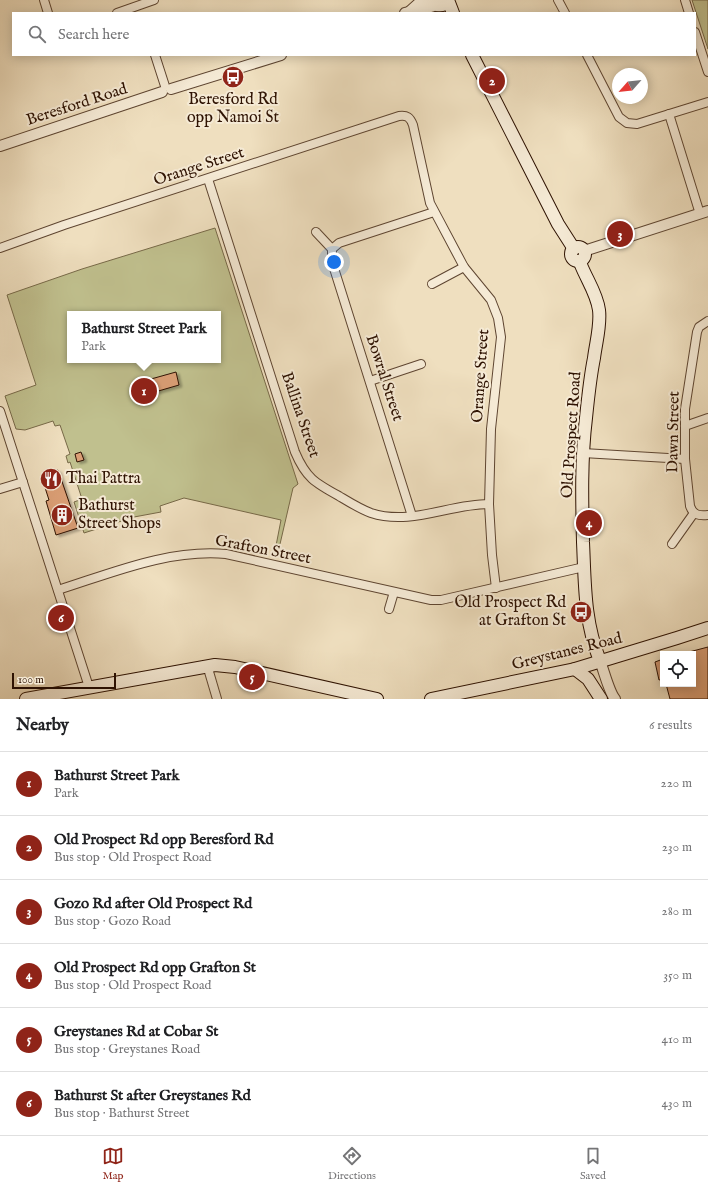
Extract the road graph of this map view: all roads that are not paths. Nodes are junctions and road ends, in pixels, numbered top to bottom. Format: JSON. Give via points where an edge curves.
{"nodes":[{"id":1,"x":44,"y":0,"type":"edge"},
{"id":2,"x":154,"y":0,"type":"edge"},
{"id":3,"x":558,"y":0,"type":"edge"},
{"id":4,"x":685,"y":0,"type":"edge"},
{"id":5,"x":440,"y":3,"type":"edge"},
{"id":6,"x":139,"y":9,"type":"edge"},
{"id":7,"x":48,"y":12,"type":"edge"},
{"id":8,"x":122,"y":12,"type":"edge"},
{"id":9,"x":407,"y":12,"type":"edge"},
{"id":10,"x":452,"y":12,"type":"edge"},
{"id":11,"x":564,"y":12,"type":"edge"},
{"id":12,"x":689,"y":12,"type":"edge"},
{"id":13,"x":696,"y":35,"type":"edge"},
{"id":14,"x":155,"y":56,"type":"edge"},
{"id":15,"x":278,"y":56,"type":"edge"},
{"id":16,"x":473,"y":56,"type":"edge"},
{"id":17,"x":588,"y":56,"type":"edge"},
{"id":18,"x":708,"y":72,"type":"edge"},
{"id":19,"x":166,"y":89,"type":"junction"},
{"id":20,"x":708,"y":102,"type":"edge"},
{"id":21,"x":669,"y":114,"type":"junction"},
{"id":22,"x":0,"y":146,"type":"edge"},
{"id":23,"x":208,"y":179,"type":"junction"},
{"id":24,"x":434,"y":212,"type":"junction"},
{"id":25,"x":704,"y":213,"type":"edge"},
{"id":26,"x":316,"y":232,"type":"dead end"},
{"id":27,"x":0,"y":248,"type":"edge"},
{"id":28,"x":332,"y":249,"type":"junction"},
{"id":29,"x":579,"y":254,"type":"junction"},
{"id":30,"x":464,"y":267,"type":"junction"},
{"id":31,"x":432,"y":284,"type":"dead end"},
{"id":32,"x":708,"y":321,"type":"edge"},
{"id":33,"x":421,"y":364,"type":"dead end"},
{"id":34,"x":370,"y":381,"type":"junction"},
{"id":35,"x":0,"y":411,"type":"edge"},
{"id":36,"x":708,"y":418,"type":"edge"},
{"id":37,"x":685,"y":426,"type":"junction"},
{"id":38,"x":583,"y":454,"type":"junction"},
{"id":39,"x":685,"y":459,"type":"junction"},
{"id":40,"x":23,"y":482,"type":"junction"},
{"id":41,"x":0,"y":489,"type":"edge"},
{"id":42,"x":489,"y":504,"type":"junction"},
{"id":43,"x":694,"y":514,"type":"junction"},
{"id":44,"x":708,"y":515,"type":"edge"},
{"id":45,"x":412,"y":516,"type":"junction"},
{"id":46,"x":672,"y":544,"type":"dead end"},
{"id":47,"x":584,"y":567,"type":"junction"},
{"id":48,"x":496,"y":588,"type":"junction"},
{"id":49,"x":58,"y":590,"type":"junction"},
{"id":50,"x":394,"y":592,"type":"junction"},
{"id":51,"x":389,"y":609,"type":"dead end"},
{"id":52,"x":708,"y":628,"type":"edge"},
{"id":53,"x":600,"y":661,"type":"junction"},
{"id":54,"x":207,"y":665,"type":"junction"},
{"id":55,"x":575,"y":668,"type":"junction"},
{"id":56,"x":89,"y":687,"type":"junction"},
{"id":57,"x":609,"y":698,"type":"edge"},
{"id":58,"x":26,"y":699,"type":"edge"},
{"id":59,"x":217,"y":699,"type":"edge"},
{"id":60,"x":377,"y":699,"type":"edge"},
{"id":61,"x":431,"y":699,"type":"edge"}],
"edges":[{"from":1,"to":7,"type":"street"},
{"from":2,"to":6,"type":"street"},
{"from":3,"to":11,"type":"street"},
{"from":4,"to":12,"type":"street"},
{"from":5,"to":9,"type":"street"},
{"from":5,"to":10,"type":"main road"},
{"from":6,"to":8,"type":"street"},
{"from":13,"to":18,"type":"street"},
{"from":14,"to":19,"type":"street"},
{"from":15,"to":19,"type":"street","name":"Beresford Road"},
{"from":16,"to":29,"type":"main road","name":"Old Prospect Road","via":[[558,224]]},
{"from":17,"to":21,"type":"street","via":[[626,126]]},
{"from":19,"to":22,"type":"street","name":"Beresford Road"},
{"from":20,"to":21,"type":"street"},
{"from":21,"to":25,"type":"street"},
{"from":23,"to":24,"type":"street","name":"Orange Street","via":[[399,116],[409,115],[428,197]]},
{"from":23,"to":27,"type":"street","name":"Orange Street"},
{"from":23,"to":45,"type":"street","name":"Ballina Street","via":[[296,452],[305,471],[319,485],[367,511],[389,517]]},
{"from":24,"to":28,"type":"street","via":[[339,243]]},
{"from":24,"to":30,"type":"street","name":"Orange Street"},
{"from":25,"to":29,"type":"street"},
{"from":26,"to":28,"type":"street"},
{"from":28,"to":34,"type":"street","name":"Bowral Street","via":[[332,262]]},
{"from":29,"to":38,"type":"main road","name":"Old Prospect Road","via":[[584,273],[596,297],[600,315]]},
{"from":30,"to":31,"type":"street"},
{"from":30,"to":42,"type":"street","name":"Orange Street","via":[[491,300],[498,318],[501,338],[491,429]]},
{"from":32,"to":37,"type":"street","name":"Dawn Street","via":[[697,325],[685,409]]},
{"from":33,"to":34,"type":"street"},
{"from":34,"to":45,"type":"street","name":"Bowral Street"},
{"from":35,"to":40,"type":"street"},
{"from":36,"to":37,"type":"street"},
{"from":37,"to":39,"type":"street","name":"Dawn Street"},
{"from":38,"to":39,"type":"street"},
{"from":38,"to":47,"type":"main road","name":"Old Prospect Road"},
{"from":39,"to":43,"type":"street","name":"Dawn Street","via":[[688,500]]},
{"from":40,"to":41,"type":"street"},
{"from":40,"to":49,"type":"street"},
{"from":42,"to":45,"type":"street","name":"Ballina Street"},
{"from":42,"to":48,"type":"street","name":"Orange Street"},
{"from":43,"to":44,"type":"street"},
{"from":43,"to":46,"type":"street"},
{"from":47,"to":48,"type":"street","name":"Grafton Street"},
{"from":47,"to":53,"type":"main road","name":"Old Prospect Road","via":[[589,624]]},
{"from":48,"to":50,"type":"street","name":"Grafton Street","via":[[441,600]]},
{"from":49,"to":50,"type":"street","name":"Grafton Street","via":[[156,560],[208,553],[226,554]]},
{"from":49,"to":56,"type":"street"},
{"from":50,"to":51,"type":"street"},
{"from":52,"to":53,"type":"main road","name":"Greystanes Road"},
{"from":53,"to":55,"type":"main road","name":"Greystanes Road"},
{"from":53,"to":57,"type":"street","via":[[606,675]]},
{"from":54,"to":56,"type":"main road"},
{"from":54,"to":59,"type":"street"},
{"from":54,"to":60,"type":"main road","via":[[235,667]]},
{"from":55,"to":57,"type":"main road"},
{"from":55,"to":61,"type":"main road","name":"Greystanes Road"},
{"from":56,"to":58,"type":"main road"}]}
